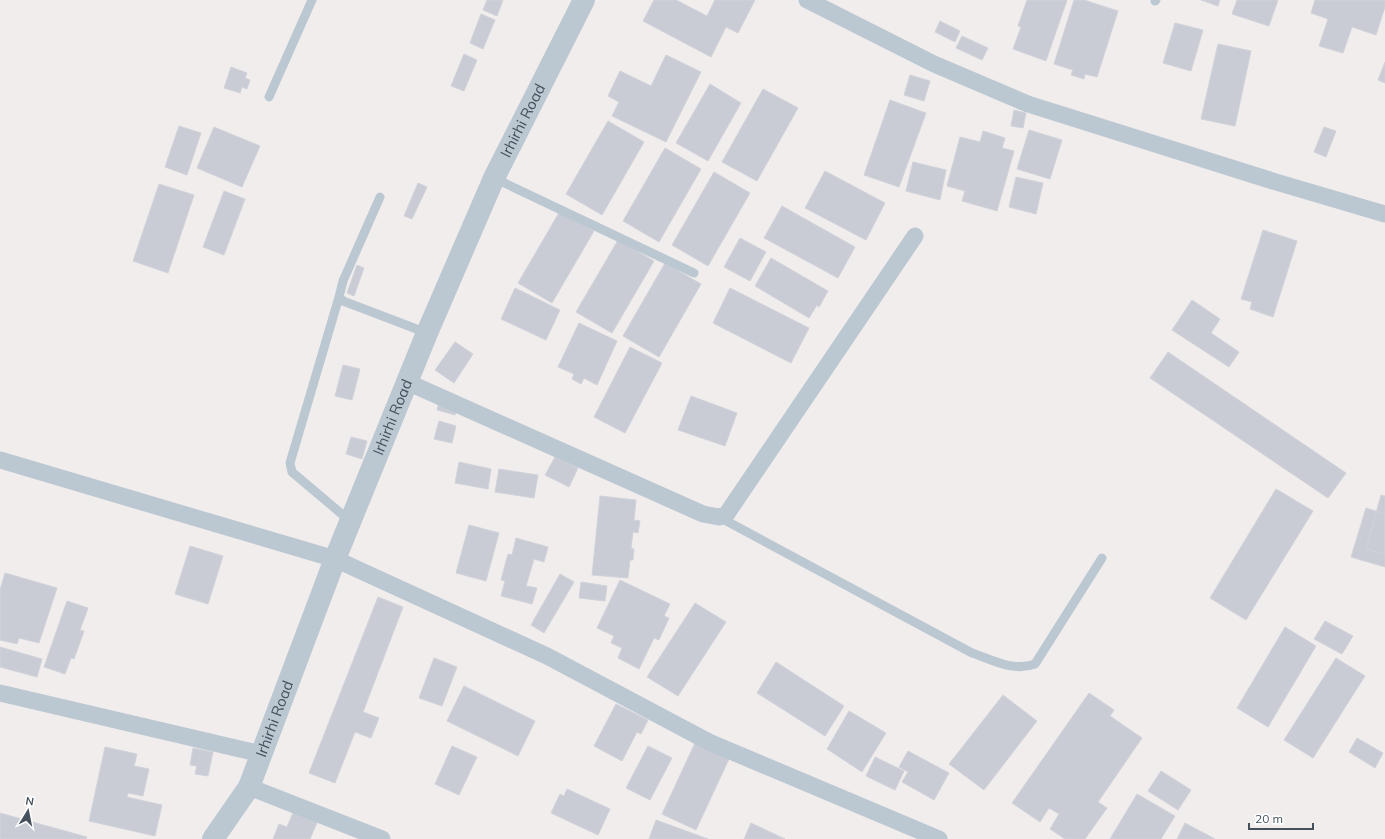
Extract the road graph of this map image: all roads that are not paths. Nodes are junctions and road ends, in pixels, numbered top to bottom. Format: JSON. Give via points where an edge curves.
{"nodes":[{"id":1,"x":312,"y":0,"type":"edge"},
{"id":2,"x":584,"y":0,"type":"edge"},
{"id":3,"x":806,"y":0,"type":"edge"},
{"id":4,"x":269,"y":96,"type":"dead end"},
{"id":5,"x":494,"y":178,"type":"junction"},
{"id":6,"x":380,"y":198,"type":"dead end"},
{"id":7,"x":1385,"y":214,"type":"edge"},
{"id":8,"x":915,"y":236,"type":"dead end"},
{"id":9,"x":694,"y":273,"type":"dead end"},
{"id":10,"x":339,"y":296,"type":"junction"},
{"id":11,"x":427,"y":333,"type":"junction"},
{"id":12,"x":407,"y":382,"type":"junction"},
{"id":13,"x":0,"y":460,"type":"edge"},
{"id":14,"x":719,"y":518,"type":"junction"},
{"id":15,"x":350,"y":522,"type":"junction"},
{"id":16,"x":1102,"y":558,"type":"dead end"},
{"id":17,"x":335,"y":559,"type":"junction"},
{"id":18,"x":0,"y":693,"type":"edge"},
{"id":19,"x":261,"y":754,"type":"junction"},
{"id":20,"x":249,"y":787,"type":"junction"},
{"id":21,"x":213,"y":839,"type":"edge"},
{"id":22,"x":382,"y":839,"type":"edge"},
{"id":23,"x":939,"y":839,"type":"edge"}],
"edges":[{"from":1,"to":4,"type":"lane"},
{"from":2,"to":5,"type":"street","name":"Irhirhi Road"},
{"from":3,"to":7,"type":"street","via":[[934,64],[1028,104]]},
{"from":5,"to":9,"type":"lane"},
{"from":5,"to":11,"type":"street","name":"Irhirhi Road"},
{"from":6,"to":10,"type":"lane","via":[[343,281]]},
{"from":8,"to":14,"type":"street","via":[[726,515]]},
{"from":10,"to":11,"type":"lane","via":[[343,301]]},
{"from":10,"to":15,"type":"lane","via":[[290,463],[292,472]]},
{"from":11,"to":12,"type":"street","name":"Irhirhi Road"},
{"from":12,"to":14,"type":"street","via":[[703,514]]},
{"from":12,"to":15,"type":"street","name":"Irhirhi Road"},
{"from":13,"to":17,"type":"street"},
{"from":14,"to":16,"type":"lane","via":[[972,653],[1013,668],[1035,664]]},
{"from":15,"to":17,"type":"street","name":"Irhirhi Road"},
{"from":17,"to":19,"type":"street","name":"Irhirhi Road"},
{"from":17,"to":23,"type":"street","via":[[547,656],[709,742]]},
{"from":18,"to":19,"type":"street"},
{"from":19,"to":20,"type":"street","name":"Irhirhi Road"},
{"from":20,"to":21,"type":"street","name":"Irhirhi Road"},
{"from":20,"to":22,"type":"street"}]}
